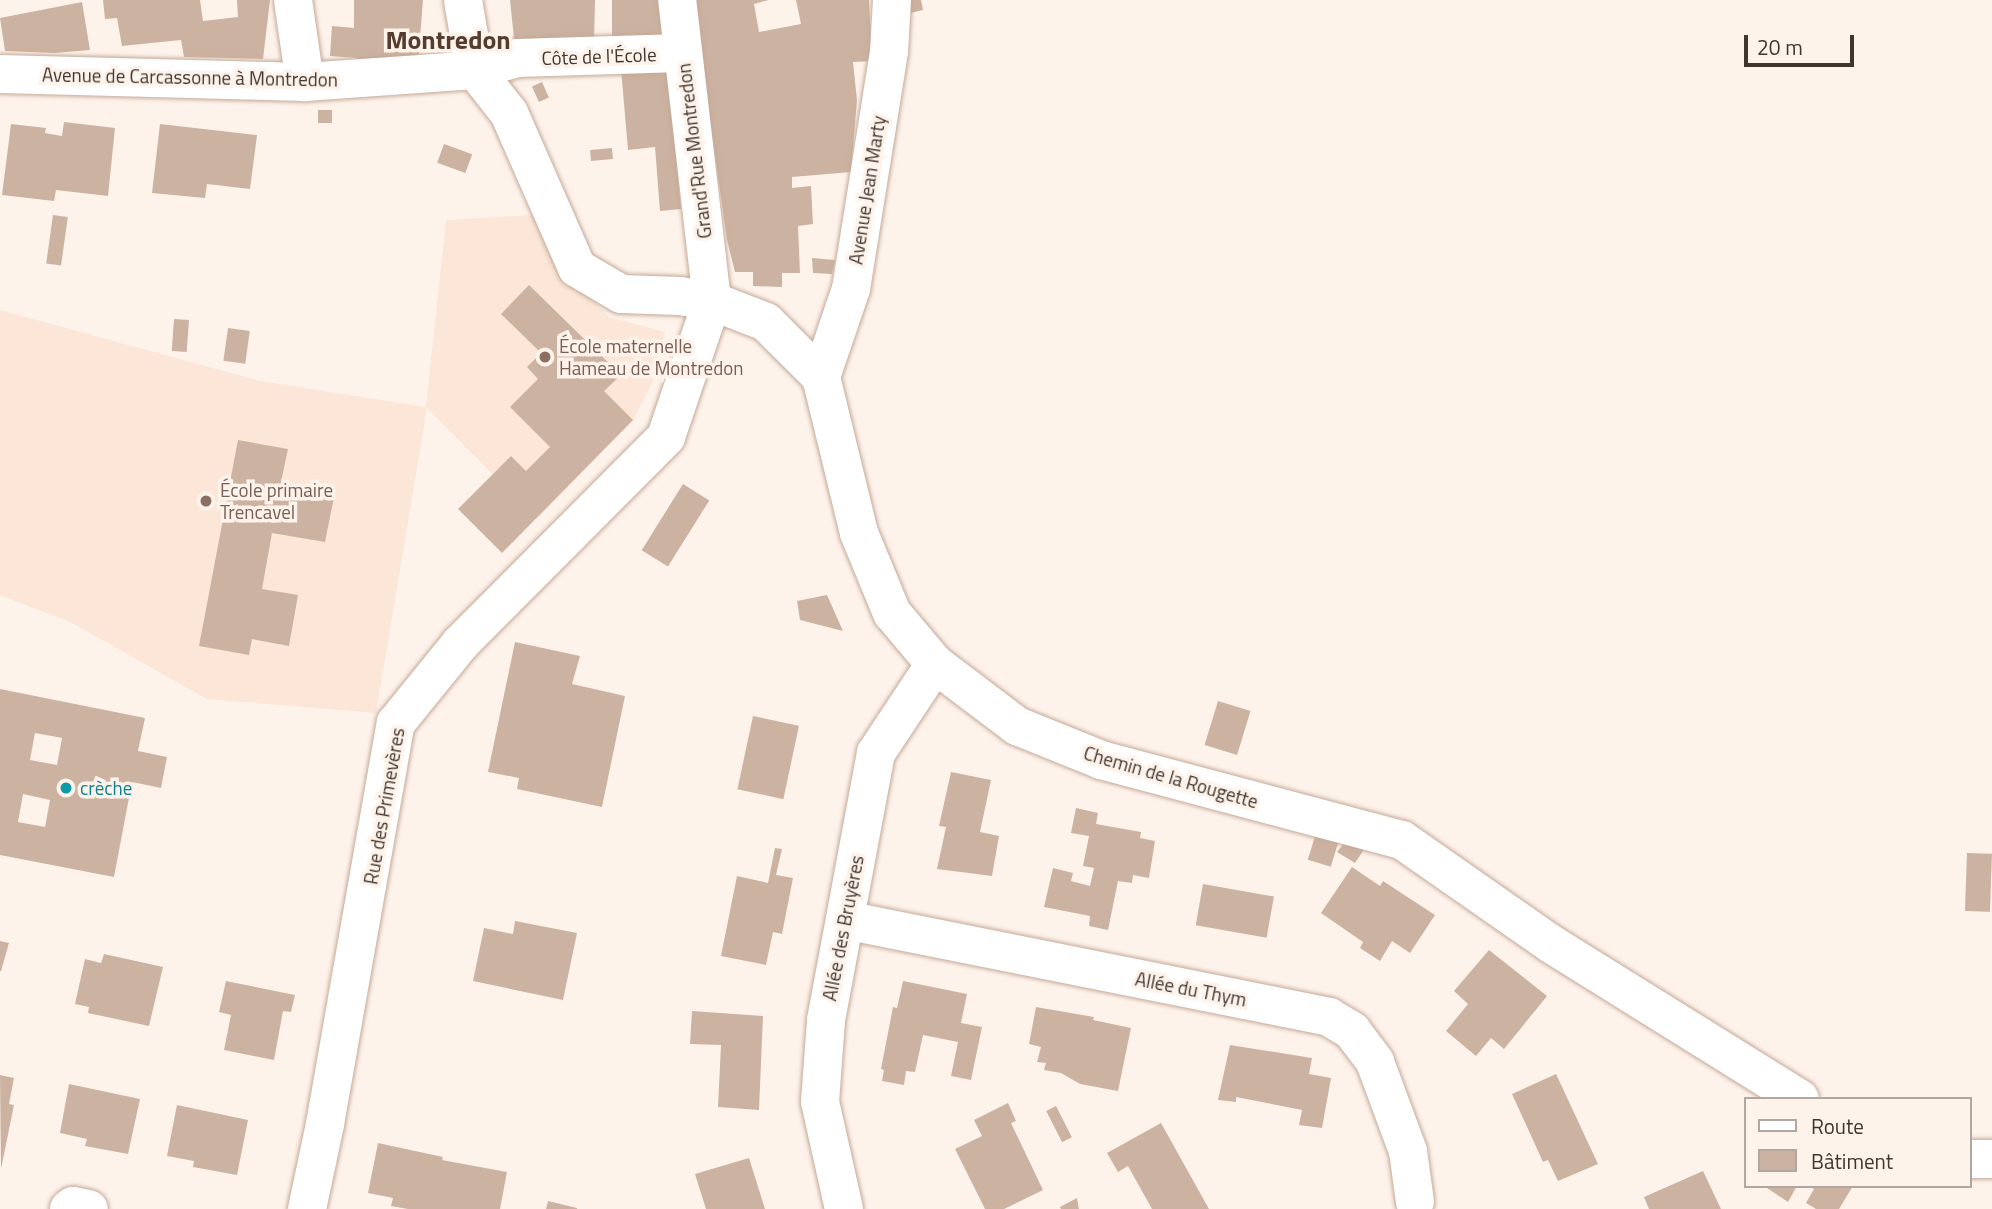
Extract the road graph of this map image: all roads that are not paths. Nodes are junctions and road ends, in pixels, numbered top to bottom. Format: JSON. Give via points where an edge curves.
{"nodes":[{"id":1,"x":293,"y":0,"type":"edge"},
{"id":2,"x":463,"y":0,"type":"edge"},
{"id":3,"x":677,"y":0,"type":"edge"},
{"id":4,"x":892,"y":0,"type":"edge"},
{"id":5,"x":682,"y":53,"type":"junction"},
{"id":6,"x":475,"y":70,"type":"junction"},
{"id":7,"x":0,"y":74,"type":"edge"},
{"id":8,"x":305,"y":82,"type":"junction"},
{"id":9,"x":712,"y":301,"type":"junction"},
{"id":10,"x":821,"y":377,"type":"junction"},
{"id":11,"x":935,"y":664,"type":"junction"},
{"id":12,"x":845,"y":920,"type":"junction"},
{"id":13,"x":1797,"y":1097,"type":"edge"},
{"id":14,"x":1971,"y":1158,"type":"edge"},
{"id":15,"x":1992,"y":1159,"type":"edge"},
{"id":16,"x":1415,"y":1202,"type":"dead end"},
{"id":17,"x":69,"y":1209,"type":"edge"},
{"id":18,"x":89,"y":1209,"type":"edge"},
{"id":19,"x":307,"y":1209,"type":"edge"},
{"id":20,"x":844,"y":1209,"type":"edge"}],
"edges":[{"from":1,"to":8,"type":"street"},
{"from":2,"to":6,"type":"street"},
{"from":3,"to":5,"type":"street","name":"Grand'Rue Montredon"},
{"from":4,"to":10,"type":"street","name":"Avenue Jean Marty","via":[[889,52],[851,289]]},
{"from":5,"to":6,"type":"street","name":"Côte de l'École","via":[[517,58]]},
{"from":5,"to":9,"type":"street","name":"Grand'Rue Montredon"},
{"from":6,"to":8,"type":"street","name":"Avenue de Carcassonne à Montredon"},
{"from":6,"to":9,"type":"street","via":[[509,113],[577,268],[621,294]]},
{"from":7,"to":8,"type":"street","name":"Avenue de Carcassonne à Montredon"},
{"from":9,"to":10,"type":"street","via":[[766,322]]},
{"from":9,"to":19,"type":"street","name":"Rue des Primevères","via":[[666,438],[460,644],[396,723]]},
{"from":10,"to":11,"type":"street","name":"Chemin de la Rougette","via":[[859,533],[892,612]]},
{"from":11,"to":12,"type":"street","name":"Allée des Bruyères","via":[[876,753]]},
{"from":11,"to":13,"type":"street","name":"Chemin de la Rougette","via":[[1017,726],[1101,760],[1402,840],[1551,944]]},
{"from":12,"to":16,"type":"street","name":"Allée du Thym","via":[[1329,1017],[1352,1031],[1375,1062],[1408,1151]]},
{"from":12,"to":20,"type":"street","name":"Allée des Bruyères","via":[[826,1020],[820,1102]]},
{"from":14,"to":15,"type":"street"},
{"from":17,"to":18,"type":"street"}]}
